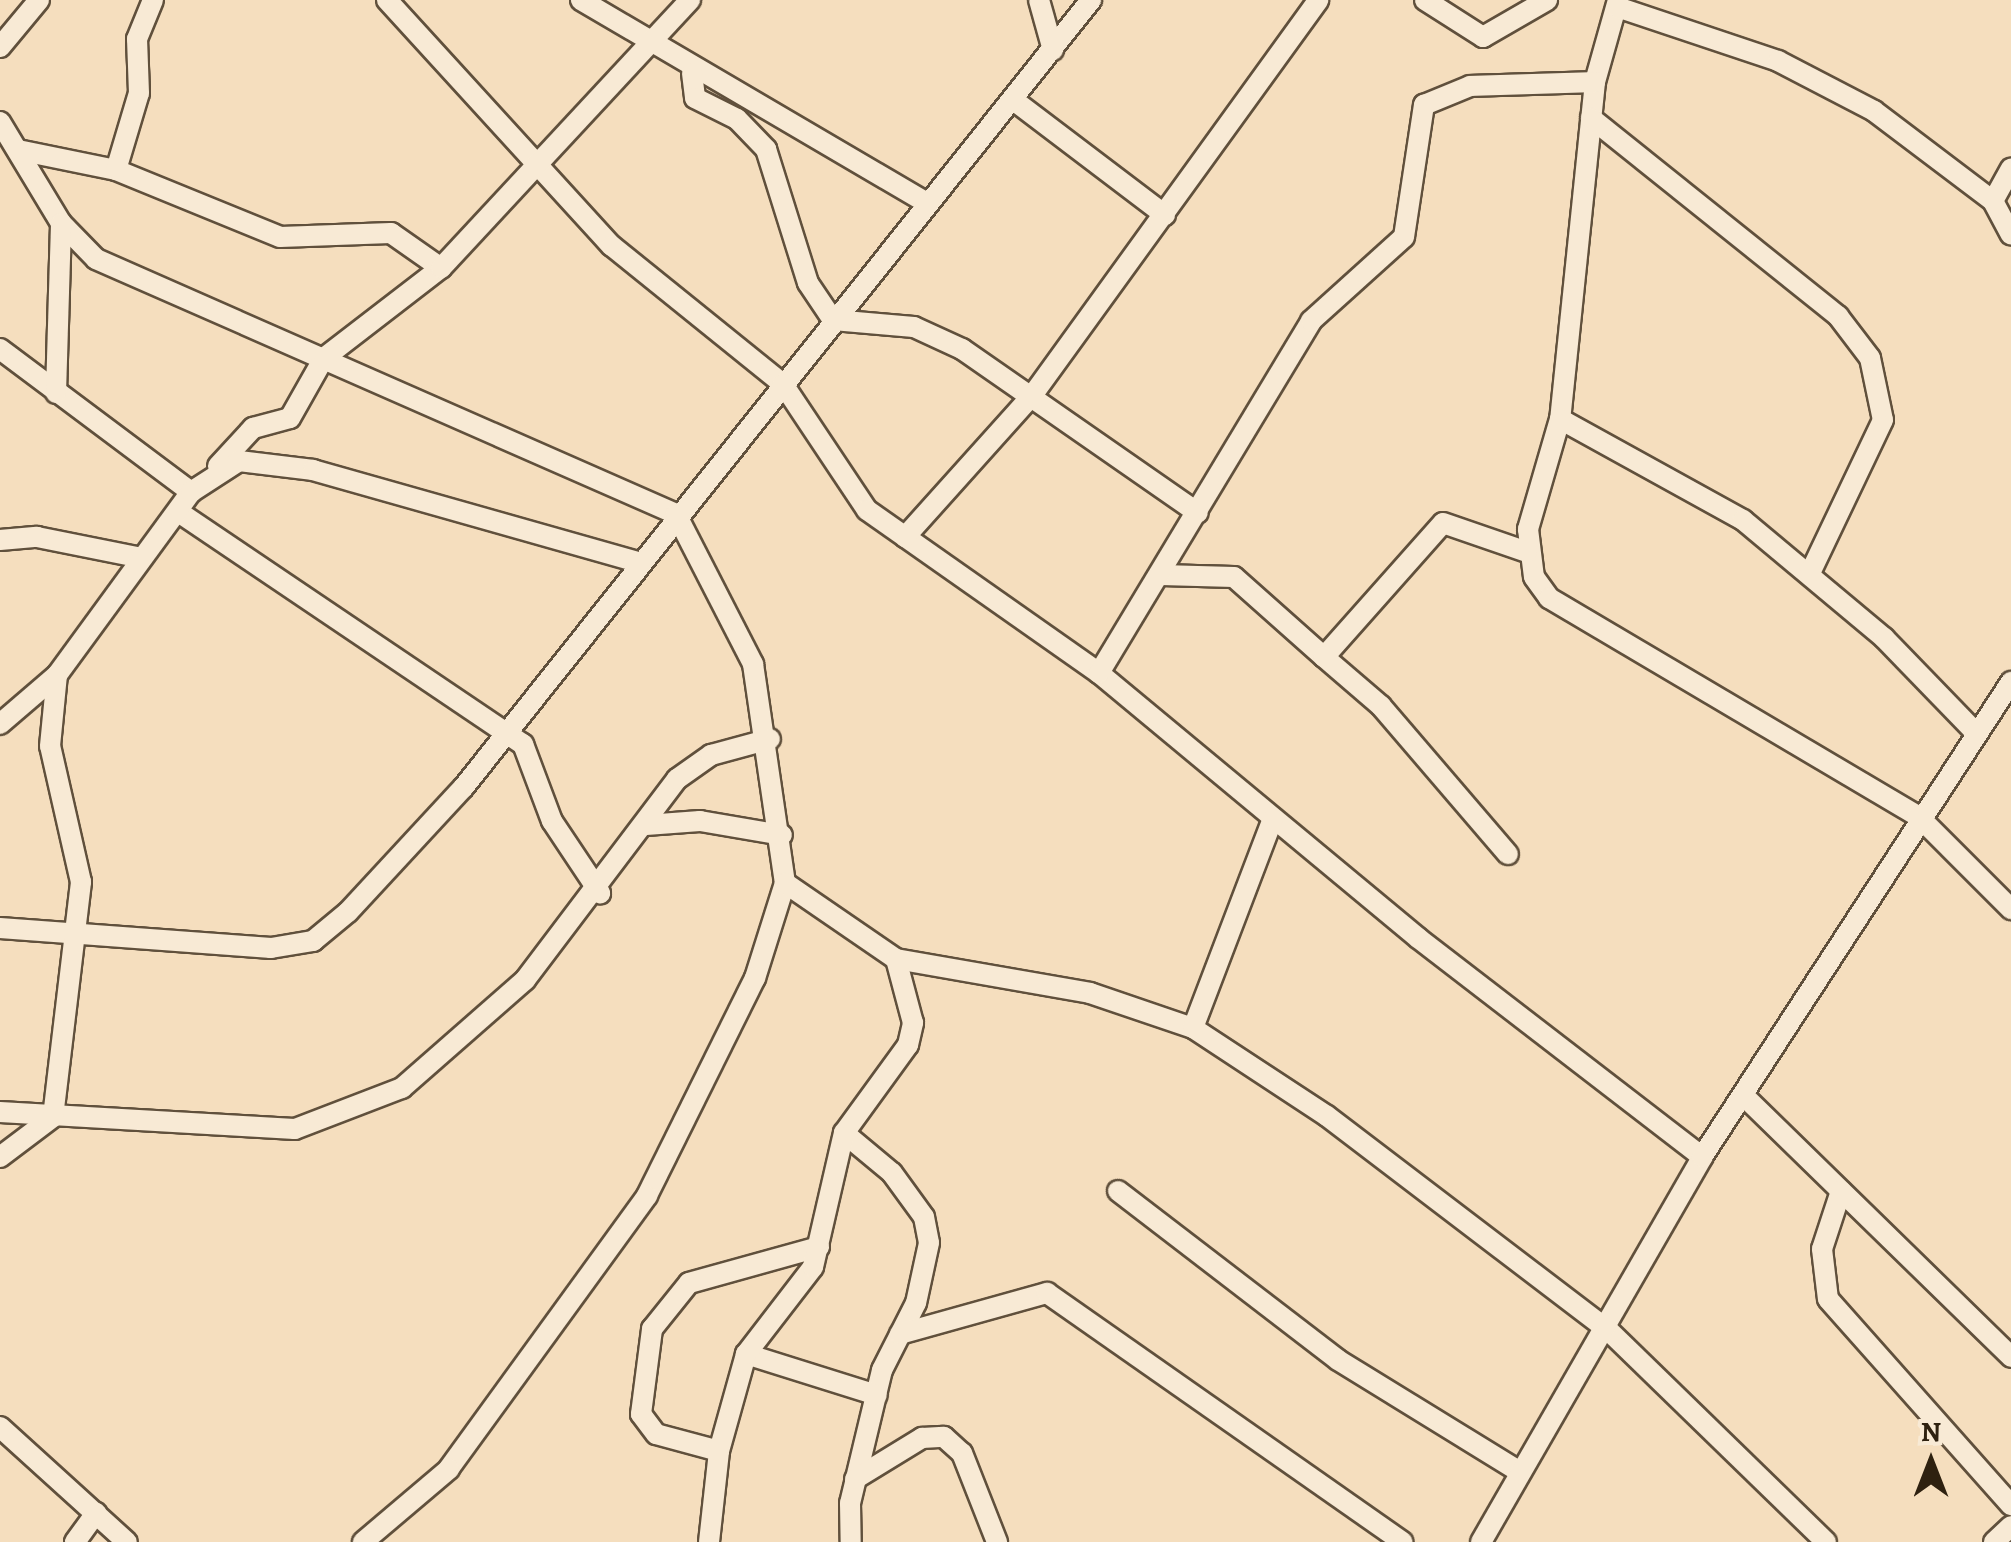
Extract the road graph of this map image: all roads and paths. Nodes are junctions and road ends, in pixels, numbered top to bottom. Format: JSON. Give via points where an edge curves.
{"nodes":[{"id":1,"x":39,"y":0,"type":"edge"},
{"id":2,"x":153,"y":0,"type":"edge"},
{"id":3,"x":386,"y":0,"type":"edge"},
{"id":4,"x":582,"y":0,"type":"edge"},
{"id":5,"x":690,"y":0,"type":"edge"},
{"id":6,"x":1039,"y":0,"type":"edge"},
{"id":7,"x":1091,"y":0,"type":"edge"},
{"id":8,"x":1318,"y":0,"type":"edge"},
{"id":9,"x":1424,"y":0,"type":"edge"},
{"id":10,"x":1547,"y":0,"type":"edge"},
{"id":11,"x":1617,"y":3,"type":"edge"},
{"id":12,"x":647,"y":46,"type":"junction"},
{"id":13,"x":0,"y":47,"type":"edge"},
{"id":14,"x":1053,"y":50,"type":"junction"},
{"id":15,"x":692,"y":73,"type":"junction"},
{"id":16,"x":1595,"y":82,"type":"junction"},
{"id":17,"x":1016,"y":102,"type":"junction"},
{"id":18,"x":1591,"y":118,"type":"junction"},
{"id":19,"x":0,"y":122,"type":"edge"},
{"id":20,"x":18,"y":150,"type":"junction"},
{"id":21,"x":535,"y":166,"type":"junction"},
{"id":22,"x":2011,"y":168,"type":"edge"},
{"id":23,"x":116,"y":170,"type":"junction"},
{"id":24,"x":1993,"y":201,"type":"junction"},
{"id":25,"x":925,"y":202,"type":"junction"},
{"id":26,"x":1164,"y":215,"type":"junction"},
{"id":27,"x":61,"y":223,"type":"junction"},
{"id":28,"x":2011,"y":234,"type":"edge"},
{"id":29,"x":441,"y":268,"type":"junction"},
{"id":30,"x":833,"y":320,"type":"junction"},
{"id":31,"x":0,"y":349,"type":"edge"},
{"id":32,"x":324,"y":358,"type":"junction"},
{"id":33,"x":783,"y":384,"type":"junction"},
{"id":34,"x":56,"y":393,"type":"junction"},
{"id":35,"x":1034,"y":393,"type":"junction"},
{"id":36,"x":1560,"y":419,"type":"junction"},
{"id":37,"x":218,"y":466,"type":"junction"},
{"id":38,"x":191,"y":492,"type":"junction"},
{"id":39,"x":180,"y":513,"type":"junction"},
{"id":40,"x":1198,"y":513,"type":"junction"},
{"id":41,"x":676,"y":514,"type":"junction"},
{"id":42,"x":905,"y":537,"type":"junction"},
{"id":43,"x":3,"y":538,"type":"edge"},
{"id":44,"x":1527,"y":552,"type":"junction"},
{"id":45,"x":137,"y":557,"type":"junction"},
{"id":46,"x":638,"y":562,"type":"junction"},
{"id":47,"x":1810,"y":573,"type":"junction"},
{"id":48,"x":1161,"y":575,"type":"junction"},
{"id":49,"x":1324,"y":657,"type":"junction"},
{"id":50,"x":1099,"y":673,"type":"junction"},
{"id":51,"x":57,"y":675,"type":"junction"},
{"id":52,"x":2011,"y":682,"type":"edge"},
{"id":53,"x":2002,"y":714,"type":"edge"},
{"id":54,"x":0,"y":724,"type":"edge"},
{"id":55,"x":500,"y":732,"type":"junction"},
{"id":56,"x":1974,"y":732,"type":"junction"},
{"id":57,"x":770,"y":739,"type":"junction"},
{"id":58,"x":1918,"y":816,"type":"junction"},
{"id":59,"x":1273,"y":819,"type":"junction"},
{"id":60,"x":646,"y":825,"type":"junction"},
{"id":61,"x":782,"y":835,"type":"junction"},
{"id":62,"x":1508,"y":854,"type":"dead end"},
{"id":63,"x":785,"y":882,"type":"junction"},
{"id":64,"x":600,"y":893,"type":"junction"},
{"id":65,"x":2011,"y":909,"type":"edge"},
{"id":66,"x":0,"y":928,"type":"edge"},
{"id":67,"x":70,"y":928,"type":"junction"},
{"id":68,"x":896,"y":958,"type":"junction"},
{"id":69,"x":1193,"y":1028,"type":"junction"},
{"id":70,"x":1746,"y":1098,"type":"junction"},
{"id":71,"x":0,"y":1112,"type":"edge"},
{"id":72,"x":53,"y":1118,"type":"junction"},
{"id":73,"x":844,"y":1133,"type":"junction"},
{"id":74,"x":0,"y":1157,"type":"edge"},
{"id":75,"x":1702,"y":1157,"type":"junction"},
{"id":76,"x":1118,"y":1190,"type":"dead end"},
{"id":77,"x":1841,"y":1190,"type":"junction"},
{"id":78,"x":819,"y":1246,"type":"junction"},
{"id":79,"x":1608,"y":1330,"type":"junction"},
{"id":80,"x":900,"y":1334,"type":"junction"},
{"id":81,"x":746,"y":1354,"type":"junction"},
{"id":82,"x":2011,"y":1357,"type":"edge"},
{"id":83,"x":877,"y":1395,"type":"junction"},
{"id":84,"x":0,"y":1428,"type":"edge"},
{"id":85,"x":864,"y":1450,"type":"junction"},
{"id":86,"x":719,"y":1452,"type":"junction"},
{"id":87,"x":886,"y":1460,"type":"junction"},
{"id":88,"x":1520,"y":1472,"type":"junction"},
{"id":89,"x":855,"y":1478,"type":"junction"},
{"id":90,"x":2011,"y":1505,"type":"edge"},
{"id":91,"x":96,"y":1513,"type":"junction"},
{"id":92,"x":2011,"y":1526,"type":"edge"},
{"id":93,"x":75,"y":1542,"type":"edge"},
{"id":94,"x":127,"y":1542,"type":"edge"},
{"id":95,"x":362,"y":1542,"type":"edge"},
{"id":96,"x":709,"y":1542,"type":"edge"},
{"id":97,"x":851,"y":1542,"type":"edge"},
{"id":98,"x":997,"y":1542,"type":"edge"},
{"id":99,"x":1402,"y":1542,"type":"edge"},
{"id":100,"x":1482,"y":1542,"type":"edge"},
{"id":101,"x":1826,"y":1542,"type":"edge"},
{"id":102,"x":1994,"y":1542,"type":"edge"}],
"edges":[{"from":1,"to":13,"type":"street"},
{"from":2,"to":23,"type":"street","via":[[137,39],[139,93]]},
{"from":3,"to":21,"type":"street"},
{"from":4,"to":12,"type":"street"},
{"from":5,"to":12,"type":"street"},
{"from":6,"to":14,"type":"street"},
{"from":7,"to":14,"type":"street"},
{"from":8,"to":26,"type":"street"},
{"from":9,"to":10,"type":"street","via":[[1482,37]]},
{"from":11,"to":16,"type":"street"},
{"from":11,"to":24,"type":"street","via":[[1825,84],[1924,144]]},
{"from":12,"to":15,"type":"street"},
{"from":12,"to":21,"type":"street"},
{"from":14,"to":17,"type":"street"},
{"from":15,"to":25,"type":"street"},
{"from":15,"to":30,"type":"street","via":[[695,98],[747,126],[766,149],[808,284]]},
{"from":16,"to":18,"type":"street"},
{"from":16,"to":40,"type":"street","via":[[1470,86],[1424,105],[1404,237],[1311,321]]},
{"from":17,"to":25,"type":"street"},
{"from":17,"to":26,"type":"street"},
{"from":18,"to":36,"type":"street"},
{"from":18,"to":47,"type":"street","via":[[1838,316],[1870,358],[1883,420]]},
{"from":19,"to":20,"type":"street"},
{"from":20,"to":23,"type":"street"},
{"from":20,"to":27,"type":"street"},
{"from":21,"to":29,"type":"street"},
{"from":21,"to":33,"type":"street","via":[[612,246]]},
{"from":22,"to":24,"type":"street"},
{"from":23,"to":29,"type":"street","via":[[280,237],[392,234]]},
{"from":24,"to":28,"type":"street"},
{"from":25,"to":30,"type":"street"},
{"from":26,"to":35,"type":"street"},
{"from":27,"to":32,"type":"street","via":[[96,259]]},
{"from":27,"to":34,"type":"street"},
{"from":29,"to":32,"type":"street"},
{"from":30,"to":33,"type":"street"},
{"from":30,"to":35,"type":"street","via":[[914,328]]},
{"from":31,"to":34,"type":"street"},
{"from":32,"to":37,"type":"street","via":[[290,418],[253,428]]},
{"from":32,"to":41,"type":"street"},
{"from":33,"to":41,"type":"street"},
{"from":33,"to":42,"type":"street","via":[[868,510]]},
{"from":34,"to":38,"type":"street"},
{"from":35,"to":40,"type":"street"},
{"from":35,"to":42,"type":"street"},
{"from":36,"to":44,"type":"street"},
{"from":36,"to":47,"type":"street","via":[[1744,520]]},
{"from":37,"to":38,"type":"street"},
{"from":37,"to":46,"type":"street","via":[[313,470]]},
{"from":38,"to":39,"type":"street"},
{"from":39,"to":45,"type":"street"},
{"from":39,"to":55,"type":"street"},
{"from":40,"to":48,"type":"street"},
{"from":41,"to":46,"type":"street"},
{"from":41,"to":57,"type":"street","via":[[753,664]]},
{"from":42,"to":50,"type":"street"},
{"from":43,"to":45,"type":"street"},
{"from":44,"to":49,"type":"street","via":[[1442,523]]},
{"from":44,"to":58,"type":"street","via":[[1548,598]]},
{"from":45,"to":51,"type":"street"},
{"from":46,"to":55,"type":"street"},
{"from":47,"to":56,"type":"street"},
{"from":48,"to":49,"type":"street","via":[[1212,574],[1248,584]]},
{"from":48,"to":50,"type":"street"},
{"from":49,"to":62,"type":"street","via":[[1382,706]]},
{"from":50,"to":59,"type":"street"},
{"from":51,"to":54,"type":"street"},
{"from":51,"to":67,"type":"street","via":[[50,746],[82,882]]},
{"from":52,"to":53,"type":"street"},
{"from":53,"to":56,"type":"street"},
{"from":55,"to":64,"type":"street","via":[[524,744],[552,821]]},
{"from":55,"to":67,"type":"street","via":[[463,788],[313,940],[271,948]]},
{"from":56,"to":58,"type":"street"},
{"from":57,"to":60,"type":"street","via":[[711,755],[677,779]]},
{"from":57,"to":61,"type":"street"},
{"from":58,"to":65,"type":"street"},
{"from":58,"to":70,"type":"street"},
{"from":59,"to":69,"type":"street"},
{"from":59,"to":75,"type":"street"},
{"from":60,"to":61,"type":"street","via":[[700,821]]},
{"from":60,"to":64,"type":"street"},
{"from":61,"to":63,"type":"street"},
{"from":63,"to":68,"type":"street"},
{"from":63,"to":95,"type":"street","via":[[755,978],[648,1196],[449,1469]]},
{"from":64,"to":72,"type":"street","via":[[525,980],[402,1088],[296,1129]]},
{"from":66,"to":67,"type":"street"},
{"from":67,"to":72,"type":"street"},
{"from":68,"to":69,"type":"street","via":[[1090,994]]},
{"from":68,"to":73,"type":"street","via":[[913,1024],[908,1045]]},
{"from":69,"to":79,"type":"street","via":[[1327,1116]]},
{"from":70,"to":75,"type":"street"},
{"from":70,"to":77,"type":"street"},
{"from":71,"to":72,"type":"street"},
{"from":72,"to":74,"type":"street"},
{"from":73,"to":78,"type":"street"},
{"from":73,"to":80,"type":"street","via":[[892,1174],[924,1217],[929,1244]]},
{"from":75,"to":79,"type":"street"},
{"from":76,"to":88,"type":"street","via":[[1338,1360]]},
{"from":77,"to":82,"type":"street"},
{"from":77,"to":90,"type":"street","via":[[1822,1249],[1828,1299]]},
{"from":78,"to":81,"type":"street"},
{"from":78,"to":86,"type":"street","via":[[689,1283],[652,1329],[641,1414],[656,1434]]},
{"from":79,"to":88,"type":"street"},
{"from":79,"to":101,"type":"street"},
{"from":80,"to":83,"type":"street"},
{"from":80,"to":99,"type":"street","via":[[981,1304],[1048,1293]]},
{"from":81,"to":83,"type":"street"},
{"from":81,"to":86,"type":"street"},
{"from":83,"to":85,"type":"street"},
{"from":84,"to":91,"type":"street"},
{"from":85,"to":87,"type":"street"},
{"from":85,"to":89,"type":"street"},
{"from":86,"to":96,"type":"street"},
{"from":87,"to":89,"type":"street"},
{"from":87,"to":98,"type":"street","via":[[922,1438],[944,1438],[962,1453]]},
{"from":88,"to":100,"type":"street"},
{"from":89,"to":97,"type":"street"},
{"from":91,"to":93,"type":"street"},
{"from":91,"to":94,"type":"street"},
{"from":92,"to":102,"type":"street"}]}
